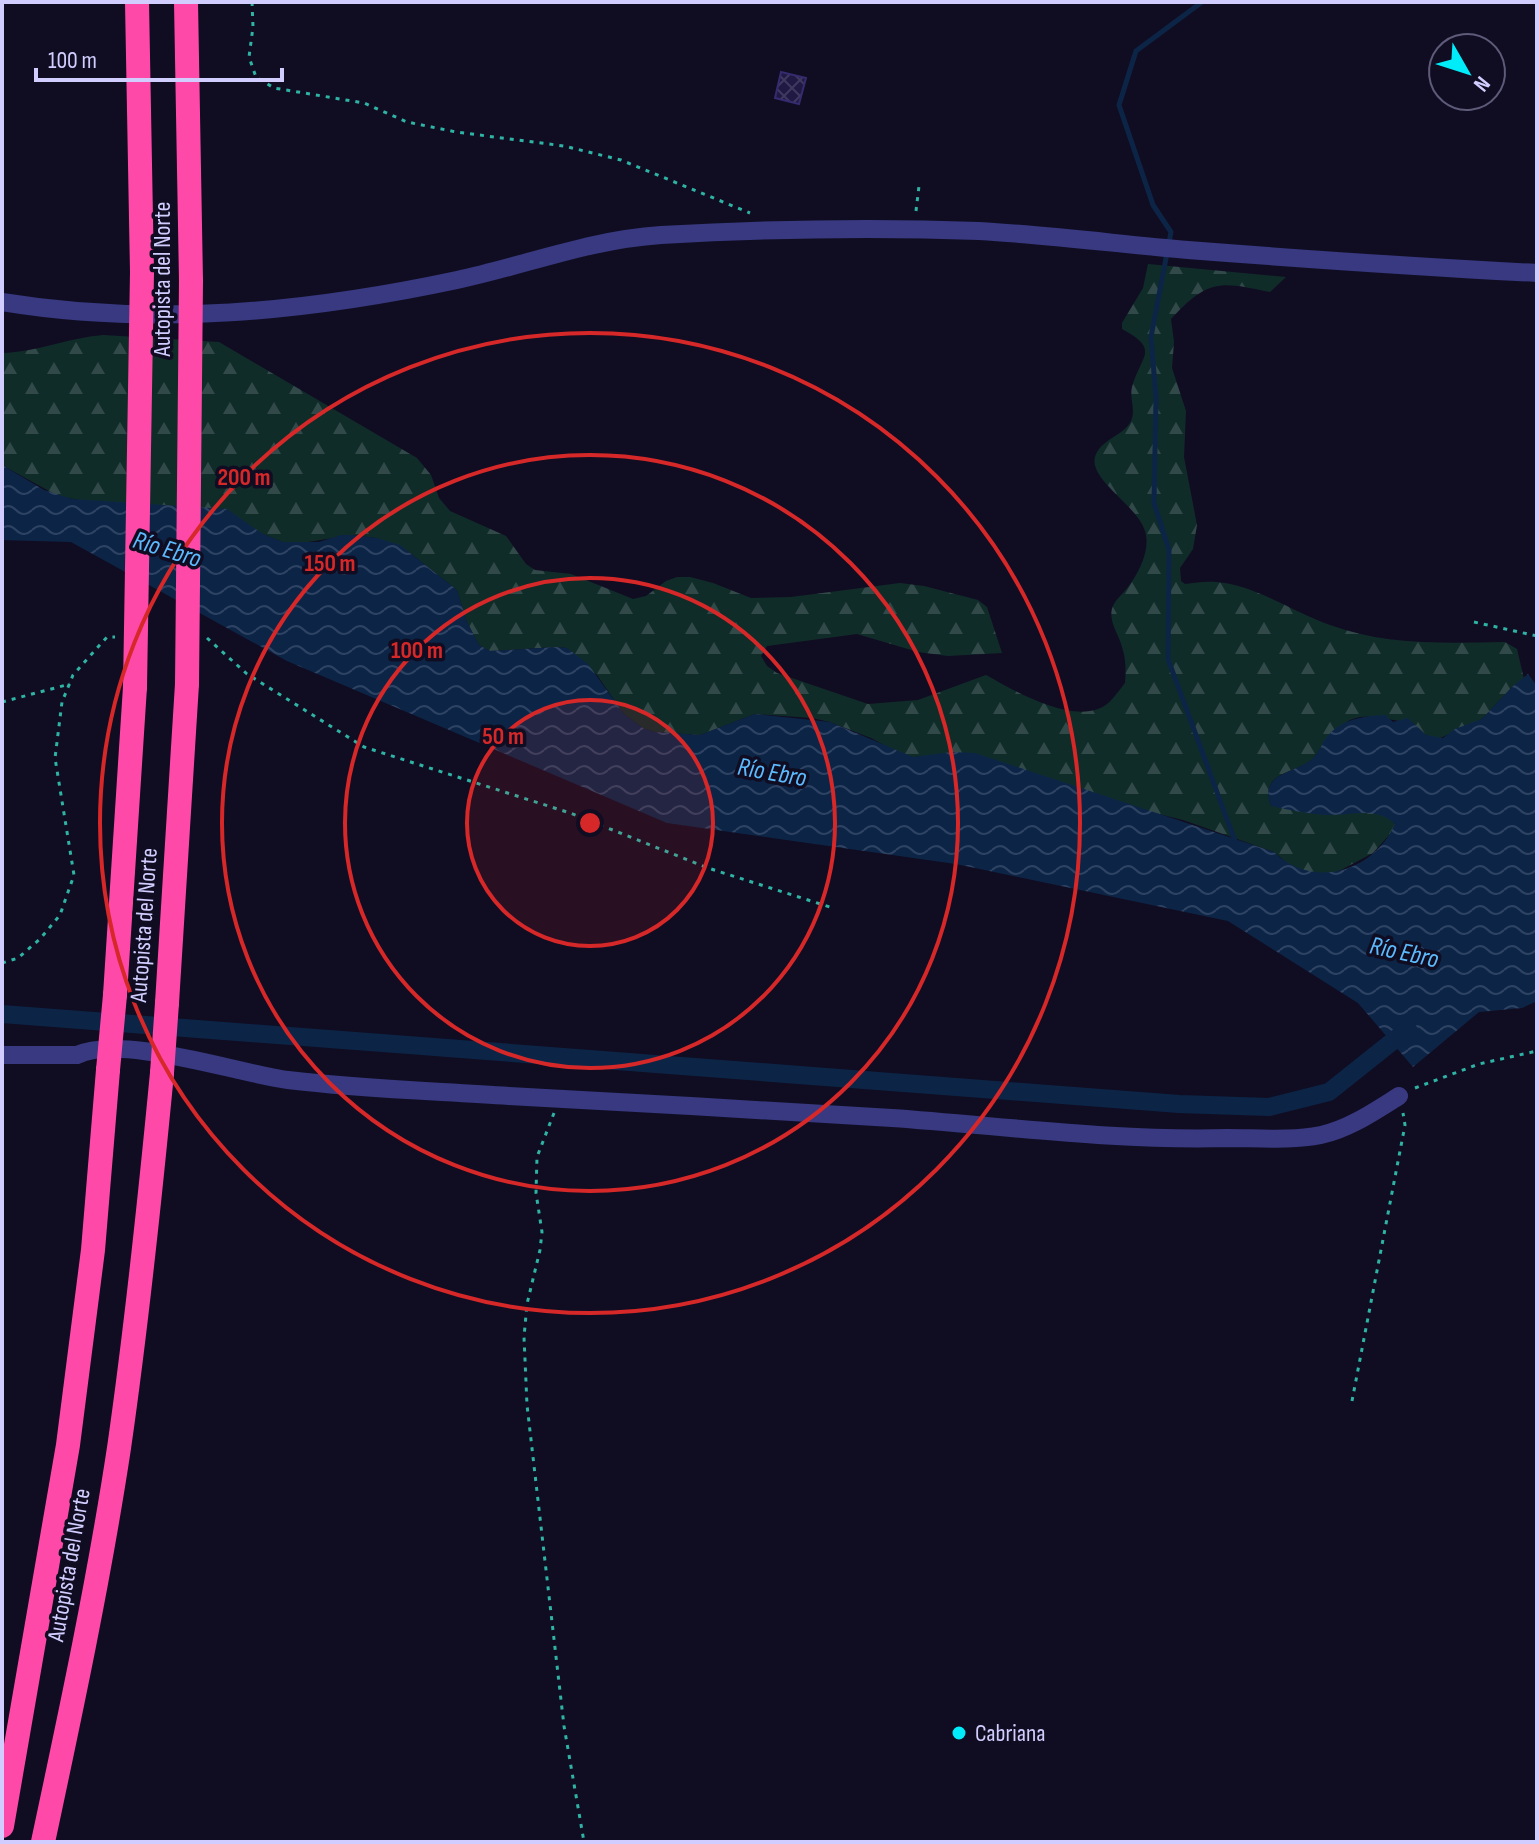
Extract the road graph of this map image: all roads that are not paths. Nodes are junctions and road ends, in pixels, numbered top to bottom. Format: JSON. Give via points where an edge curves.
{"nodes":[{"id":1,"x":137,"y":2,"type":"edge"},
{"id":2,"x":186,"y":2,"type":"edge"},
{"id":3,"x":1537,"y":273,"type":"edge"},
{"id":4,"x":2,"y":302,"type":"edge"},
{"id":5,"x":2,"y":1055,"type":"edge"},
{"id":6,"x":1399,"y":1096,"type":"road end"},
{"id":7,"x":54,"y":1792,"type":"junction"},
{"id":8,"x":2,"y":1826,"type":"edge"},
{"id":9,"x":43,"y":1842,"type":"edge"},
{"id":10,"x":53,"y":1842,"type":"edge"}],
"edges":[{"from":1,"to":8,"type":"highway","name":"Autopista del Norte","bridge":true,"via":[[142,272],[135,687],[115,995],[93,1250],[68,1445]]},
{"from":2,"to":7,"type":"highway","name":"Autopista del Norte","bridge":true,"via":[[191,281],[187,684],[162,1073],[118,1449]]},
{"from":3,"to":4,"type":"street","via":[[980,231],[765,230],[615,240],[342,302],[213,315],[113,315]]},
{"from":5,"to":6,"type":"street","via":[[134,1051],[288,1080],[1168,1140],[1323,1135]]},
{"from":7,"to":9,"type":"highway","name":"Autopista del Norte"},
{"from":7,"to":10,"type":"highway"}]}
